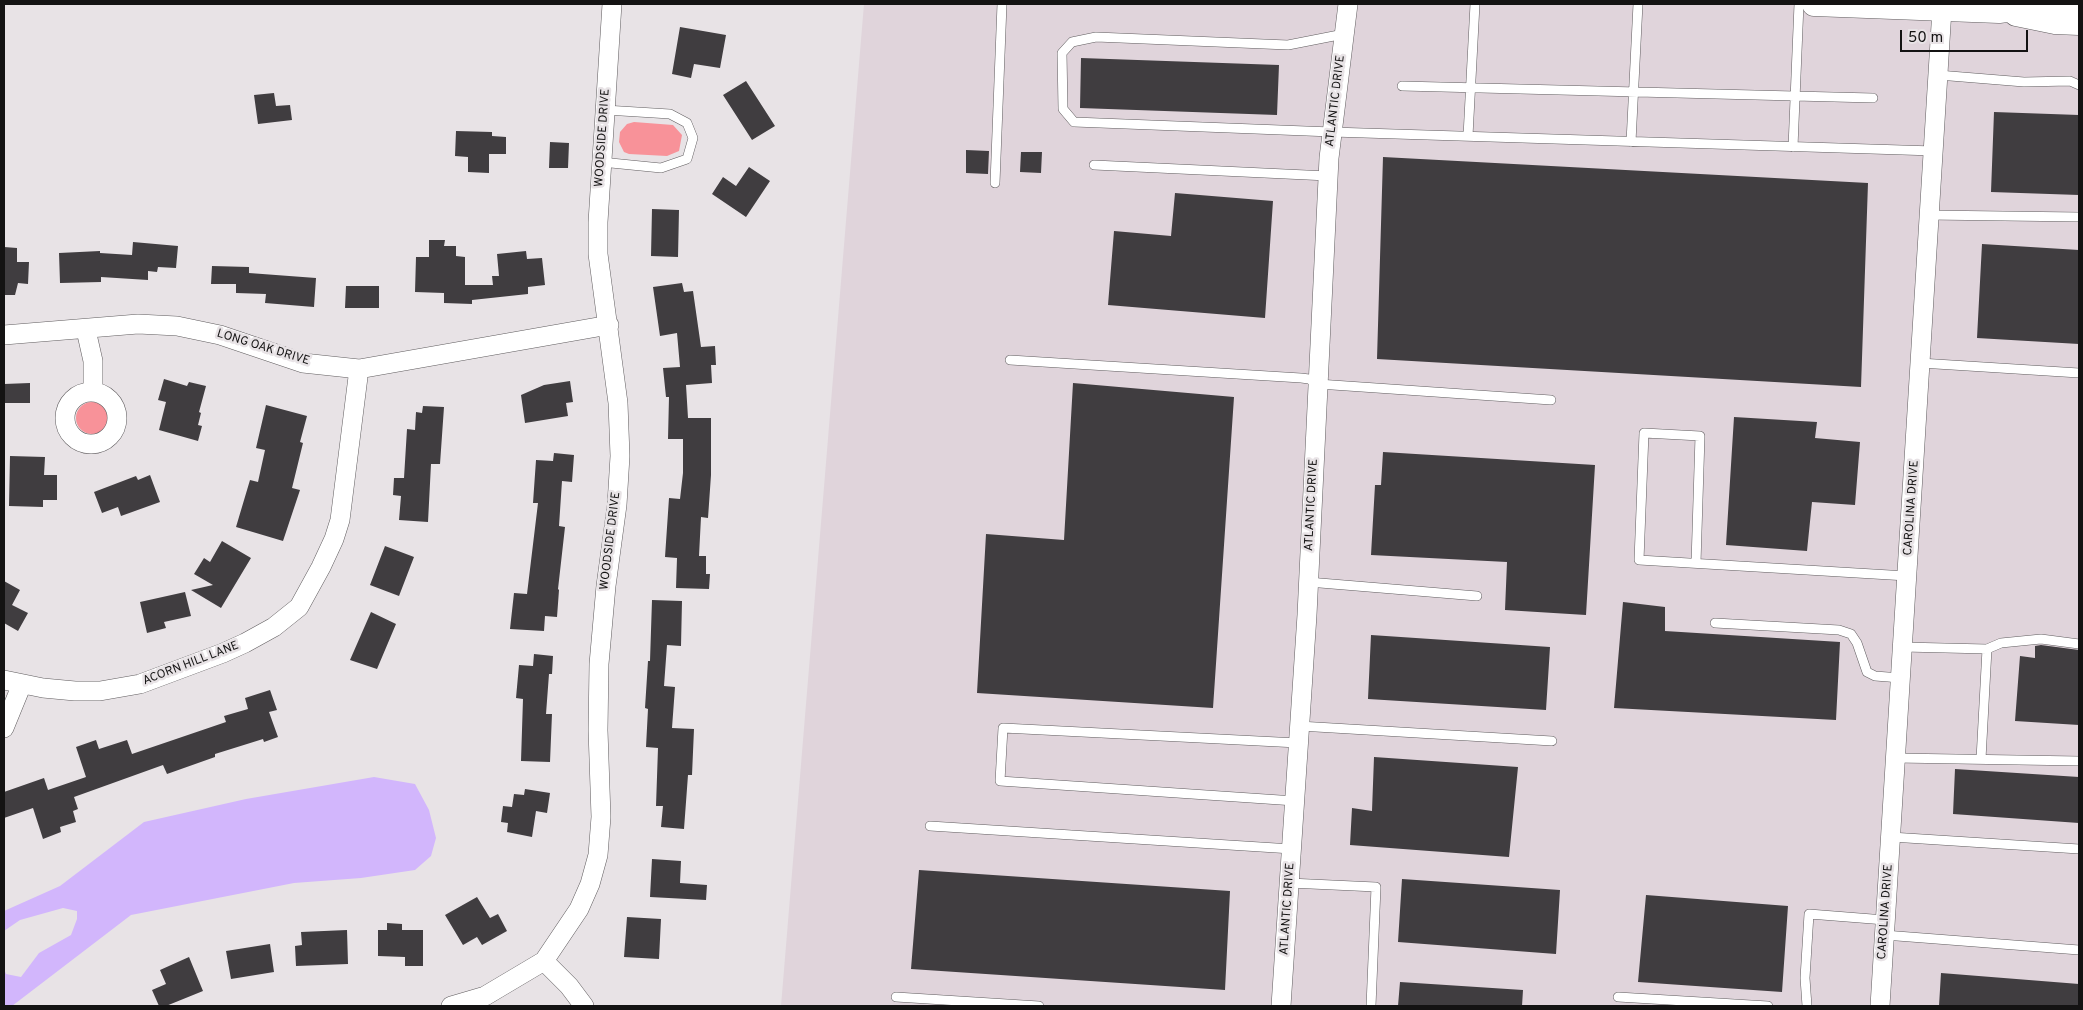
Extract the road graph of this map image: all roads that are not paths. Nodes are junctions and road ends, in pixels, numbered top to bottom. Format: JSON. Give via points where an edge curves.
{"nodes":[{"id":1,"x":612,"y":4,"type":"edge"},
{"id":2,"x":1002,"y":4,"type":"edge"},
{"id":3,"x":1348,"y":4,"type":"edge"},
{"id":4,"x":1474,"y":4,"type":"edge"},
{"id":5,"x":1638,"y":4,"type":"edge"},
{"id":6,"x":1799,"y":4,"type":"edge"},
{"id":7,"x":1814,"y":4,"type":"edge"},
{"id":8,"x":2052,"y":4,"type":"edge"},
{"id":9,"x":2065,"y":4,"type":"edge"},
{"id":10,"x":2079,"y":4,"type":"edge"},
{"id":11,"x":1942,"y":9,"type":"junction"},
{"id":12,"x":1999,"y":11,"type":"junction"},
{"id":13,"x":2079,"y":23,"type":"edge"},
{"id":14,"x":1344,"y":34,"type":"junction"},
{"id":15,"x":1938,"y":75,"type":"junction"},
{"id":16,"x":2079,"y":85,"type":"edge"},
{"id":17,"x":1402,"y":86,"type":"dead end"},
{"id":18,"x":1470,"y":88,"type":"junction"},
{"id":19,"x":1634,"y":92,"type":"junction"},
{"id":20,"x":1795,"y":96,"type":"junction"},
{"id":21,"x":1873,"y":98,"type":"dead end"},
{"id":22,"x":605,"y":110,"type":"junction"},
{"id":23,"x":1332,"y":132,"type":"junction"},
{"id":24,"x":1468,"y":136,"type":"junction"},
{"id":25,"x":1631,"y":142,"type":"junction"},
{"id":26,"x":1793,"y":147,"type":"junction"},
{"id":27,"x":1934,"y":151,"type":"junction"},
{"id":28,"x":601,"y":162,"type":"junction"},
{"id":29,"x":1094,"y":165,"type":"dead end"},
{"id":30,"x":1328,"y":176,"type":"junction"},
{"id":31,"x":995,"y":184,"type":"dead end"},
{"id":32,"x":1929,"y":215,"type":"junction"},
{"id":33,"x":2079,"y":218,"type":"edge"},
{"id":34,"x":609,"y":325,"type":"junction"},
{"id":35,"x":86,"y":330,"type":"junction"},
{"id":36,"x":4,"y":335,"type":"edge"},
{"id":37,"x":1010,"y":360,"type":"dead end"},
{"id":38,"x":1920,"y":363,"type":"junction"},
{"id":39,"x":359,"y":369,"type":"junction"},
{"id":40,"x":2079,"y":373,"type":"edge"},
{"id":41,"x":1318,"y":384,"type":"junction"},
{"id":42,"x":93,"y":392,"type":"dead end"},
{"id":43,"x":1551,"y":400,"type":"dead end"},
{"id":44,"x":1696,"y":563,"type":"junction"},
{"id":45,"x":1907,"y":576,"type":"junction"},
{"id":46,"x":1308,"y":582,"type":"junction"},
{"id":47,"x":1477,"y":596,"type":"dead end"},
{"id":48,"x":1714,"y":623,"type":"dead end"},
{"id":49,"x":2079,"y":644,"type":"edge"},
{"id":50,"x":1903,"y":647,"type":"junction"},
{"id":51,"x":1986,"y":649,"type":"junction"},
{"id":52,"x":1901,"y":678,"type":"junction"},
{"id":53,"x":13,"y":682,"type":"edge"},
{"id":54,"x":4,"y":728,"type":"edge"},
{"id":55,"x":1299,"y":735,"type":"junction"},
{"id":56,"x":1552,"y":741,"type":"dead end"},
{"id":57,"x":1896,"y":758,"type":"junction"},
{"id":58,"x":1981,"y":759,"type":"junction"},
{"id":59,"x":2079,"y":761,"type":"edge"},
{"id":60,"x":1295,"y":800,"type":"junction"},
{"id":61,"x":930,"y":826,"type":"dead end"},
{"id":62,"x":1891,"y":837,"type":"junction"},
{"id":63,"x":1292,"y":848,"type":"junction"},
{"id":64,"x":2079,"y":849,"type":"edge"},
{"id":65,"x":1289,"y":883,"type":"junction"},
{"id":66,"x":1885,"y":928,"type":"junction"},
{"id":67,"x":2079,"y":950,"type":"edge"},
{"id":68,"x":544,"y":961,"type":"junction"},
{"id":69,"x":896,"y":997,"type":"dead end"},
{"id":70,"x":1618,"y":997,"type":"dead end"},
{"id":71,"x":451,"y":1006,"type":"edge"},
{"id":72,"x":584,"y":1006,"type":"edge"},
{"id":73,"x":1039,"y":1006,"type":"edge"},
{"id":74,"x":1281,"y":1006,"type":"edge"},
{"id":75,"x":1371,"y":1006,"type":"edge"},
{"id":76,"x":1768,"y":1006,"type":"edge"},
{"id":77,"x":1807,"y":1006,"type":"edge"},
{"id":78,"x":1880,"y":1006,"type":"edge"}],
"edges":[{"from":1,"to":22,"type":"street","name":"WOODSIDE DRIVE"},
{"from":2,"to":31,"type":"lane"},
{"from":3,"to":14,"type":"street","name":"ATLANTIC DRIVE"},
{"from":4,"to":18,"type":"lane"},
{"from":5,"to":19,"type":"lane"},
{"from":6,"to":20,"type":"lane"},
{"from":7,"to":11,"type":"street"},
{"from":8,"to":12,"type":"street"},
{"from":9,"to":10,"type":"street"},
{"from":11,"to":12,"type":"street"},
{"from":11,"to":15,"type":"street","name":"CAROLINA DRIVE"},
{"from":12,"to":13,"type":"street","via":[[2054,22]]},
{"from":14,"to":23,"type":"street","name":"ATLANTIC DRIVE"},
{"from":14,"to":23,"type":"lane","via":[[1288,45],[1096,38],[1072,42],[1062,53],[1063,109],[1074,122]]},
{"from":15,"to":16,"type":"lane","via":[[2024,82],[2070,81]]},
{"from":15,"to":27,"type":"street","name":"CAROLINA DRIVE"},
{"from":17,"to":18,"type":"lane"},
{"from":18,"to":19,"type":"lane"},
{"from":18,"to":24,"type":"lane"},
{"from":19,"to":20,"type":"lane"},
{"from":19,"to":25,"type":"lane"},
{"from":20,"to":21,"type":"lane"},
{"from":20,"to":26,"type":"lane"},
{"from":22,"to":28,"type":"street","name":"WOODSIDE DRIVE"},
{"from":22,"to":28,"type":"lane","via":[[670,114],[687,124],[693,138],[687,159],[661,168]]},
{"from":23,"to":24,"type":"lane"},
{"from":23,"to":30,"type":"street","name":"ATLANTIC DRIVE"},
{"from":24,"to":25,"type":"lane"},
{"from":25,"to":26,"type":"lane"},
{"from":26,"to":27,"type":"lane"},
{"from":27,"to":32,"type":"street","name":"CAROLINA DRIVE"},
{"from":28,"to":34,"type":"street","name":"WOODSIDE DRIVE","via":[[598,254]]},
{"from":29,"to":30,"type":"lane"},
{"from":30,"to":41,"type":"street","name":"ATLANTIC DRIVE"},
{"from":32,"to":33,"type":"lane"},
{"from":32,"to":38,"type":"street","name":"CAROLINA DRIVE"},
{"from":34,"to":39,"type":"street","name":"LONG OAK DRIVE"},
{"from":34,"to":68,"type":"street","name":"WOODSIDE DRIVE","via":[[620,456],[599,664],[600,840],[590,884],[579,909]]},
{"from":35,"to":36,"type":"street","name":"LONG OAK DRIVE"},
{"from":35,"to":39,"type":"street","name":"LONG OAK DRIVE","via":[[138,324],[177,326],[220,335],[303,363]]},
{"from":35,"to":42,"type":"street","via":[[93,361]]},
{"from":37,"to":41,"type":"lane","via":[[1301,378]]},
{"from":38,"to":40,"type":"lane"},
{"from":38,"to":45,"type":"street","name":"CAROLINA DRIVE"},
{"from":39,"to":53,"type":"street","name":"ACORN HILL LANE","via":[[340,520],[322,567],[299,607],[274,627],[245,643],[140,684],[100,691],[75,691]]},
{"from":41,"to":43,"type":"lane"},
{"from":41,"to":46,"type":"street","name":"ATLANTIC DRIVE"},
{"from":44,"to":44,"type":"lane","via":[[1639,560],[1644,433],[1700,436]]},
{"from":44,"to":45,"type":"lane"},
{"from":45,"to":50,"type":"street","name":"CAROLINA DRIVE"},
{"from":46,"to":47,"type":"lane"},
{"from":46,"to":55,"type":"street","name":"ATLANTIC DRIVE"},
{"from":48,"to":52,"type":"lane","via":[[1839,630],[1851,634],[1857,643],[1867,672],[1875,676]]},
{"from":49,"to":51,"type":"lane","via":[[2041,639],[2001,643]]},
{"from":50,"to":51,"type":"lane"},
{"from":50,"to":52,"type":"street","name":"CAROLINA DRIVE"},
{"from":51,"to":58,"type":"lane"},
{"from":52,"to":57,"type":"street","name":"CAROLINA DRIVE"},
{"from":53,"to":54,"type":"street"},
{"from":55,"to":56,"type":"lane"},
{"from":55,"to":60,"type":"street","name":"ATLANTIC DRIVE"},
{"from":55,"to":60,"type":"lane","via":[[1003,728],[1002,737],[1000,781]]},
{"from":57,"to":58,"type":"lane"},
{"from":57,"to":62,"type":"street","name":"CAROLINA DRIVE"},
{"from":58,"to":59,"type":"lane"},
{"from":60,"to":63,"type":"street","name":"ATLANTIC DRIVE"},
{"from":61,"to":63,"type":"lane"},
{"from":62,"to":64,"type":"lane"},
{"from":62,"to":66,"type":"street","name":"CAROLINA DRIVE"},
{"from":63,"to":65,"type":"street","name":"ATLANTIC DRIVE"},
{"from":65,"to":74,"type":"street","name":"ATLANTIC DRIVE"},
{"from":65,"to":75,"type":"lane","via":[[1376,888]]},
{"from":66,"to":67,"type":"lane"},
{"from":66,"to":77,"type":"lane","via":[[1809,914],[1805,978]]},
{"from":66,"to":78,"type":"street","name":"CAROLINA DRIVE"},
{"from":68,"to":71,"type":"street","name":"WOODSIDE DRIVE","via":[[485,996]]},
{"from":68,"to":72,"type":"street"},
{"from":69,"to":73,"type":"lane"},
{"from":70,"to":76,"type":"lane"}]}
